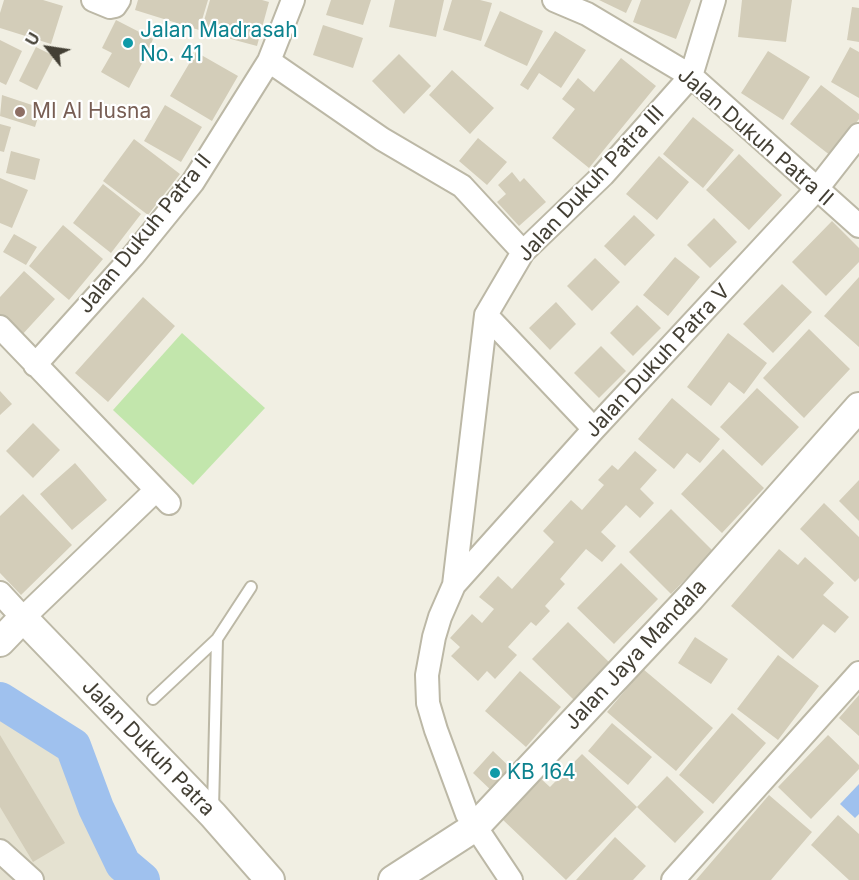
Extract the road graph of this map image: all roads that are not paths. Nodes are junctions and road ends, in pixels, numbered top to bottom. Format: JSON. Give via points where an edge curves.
{"nodes":[{"id":1,"x":93,"y":0,"type":"edge"},
{"id":2,"x":119,"y":0,"type":"edge"},
{"id":3,"x":293,"y":0,"type":"edge"},
{"id":4,"x":554,"y":0,"type":"edge"},
{"id":5,"x":714,"y":0,"type":"edge"},
{"id":6,"x":269,"y":61,"type":"junction"},
{"id":7,"x":691,"y":76,"type":"junction"},
{"id":8,"x":859,"y":135,"type":"edge"},
{"id":9,"x":816,"y":190,"type":"junction"},
{"id":10,"x":859,"y":226,"type":"edge"},
{"id":11,"x":523,"y":252,"type":"junction"},
{"id":12,"x":486,"y":315,"type":"junction"},
{"id":13,"x":0,"y":327,"type":"edge"},
{"id":14,"x":35,"y":365,"type":"junction"},
{"id":15,"x":859,"y":407,"type":"edge"},
{"id":16,"x":594,"y":429,"type":"junction"},
{"id":17,"x":454,"y":585,"type":"junction"},
{"id":18,"x":251,"y":587,"type":"dead end"},
{"id":19,"x":0,"y":593,"type":"edge"},
{"id":20,"x":23,"y":618,"type":"junction"},
{"id":21,"x":217,"y":639,"type":"junction"},
{"id":22,"x":0,"y":642,"type":"edge"},
{"id":23,"x":859,"y":673,"type":"edge"},
{"id":24,"x":153,"y":699,"type":"dead end"},
{"id":25,"x":213,"y":815,"type":"junction"},
{"id":26,"x":475,"y":827,"type":"junction"},
{"id":27,"x":0,"y":851,"type":"edge"},
{"id":28,"x":32,"y":880,"type":"edge"},
{"id":29,"x":270,"y":880,"type":"edge"},
{"id":30,"x":393,"y":880,"type":"edge"},
{"id":31,"x":511,"y":880,"type":"edge"},
{"id":32,"x":673,"y":880,"type":"edge"}],
"edges":[{"from":1,"to":2,"type":"street","via":[[110,7]]},
{"from":3,"to":6,"type":"street","name":"Jalan Dukuh Patra II"},
{"from":4,"to":7,"type":"street","name":"Jalan Dukuh Patra II","via":[[586,14]]},
{"from":5,"to":7,"type":"street"},
{"from":6,"to":11,"type":"street","via":[[382,139],[462,186]]},
{"from":6,"to":14,"type":"street","name":"Jalan Dukuh Patra II","via":[[193,182]]},
{"from":7,"to":9,"type":"street","name":"Jalan Dukuh Patra II"},
{"from":7,"to":11,"type":"street","name":"Jalan Dukuh Patra III","via":[[603,176]]},
{"from":8,"to":9,"type":"street","name":"Jalan Dukuh Patra V"},
{"from":9,"to":10,"type":"street","name":"Jalan Dukuh Patra II"},
{"from":9,"to":16,"type":"street","name":"Jalan Dukuh Patra V"},
{"from":11,"to":12,"type":"street","name":"Jalan Dukuh Patra III"},
{"from":12,"to":16,"type":"street"},
{"from":12,"to":17,"type":"street"},
{"from":13,"to":14,"type":"street"},
{"from":14,"to":20,"type":"street","via":[[162,496]]},
{"from":15,"to":26,"type":"street","name":"Jalan Jaya Mandala","via":[[690,598]]},
{"from":16,"to":17,"type":"street","name":"Jalan Dukuh Patra V"},
{"from":17,"to":26,"type":"street","via":[[434,637],[428,703]]},
{"from":18,"to":21,"type":"lane"},
{"from":19,"to":20,"type":"street"},
{"from":20,"to":22,"type":"street"},
{"from":20,"to":25,"type":"street","name":"Jalan Dukuh Patra"},
{"from":21,"to":24,"type":"lane"},
{"from":21,"to":25,"type":"lane"},
{"from":23,"to":32,"type":"street"},
{"from":25,"to":29,"type":"street","name":"Jalan Dukuh Patra"},
{"from":26,"to":30,"type":"street","name":"Jalan Jaya Mandala"},
{"from":26,"to":31,"type":"street"},
{"from":27,"to":28,"type":"street"}]}
